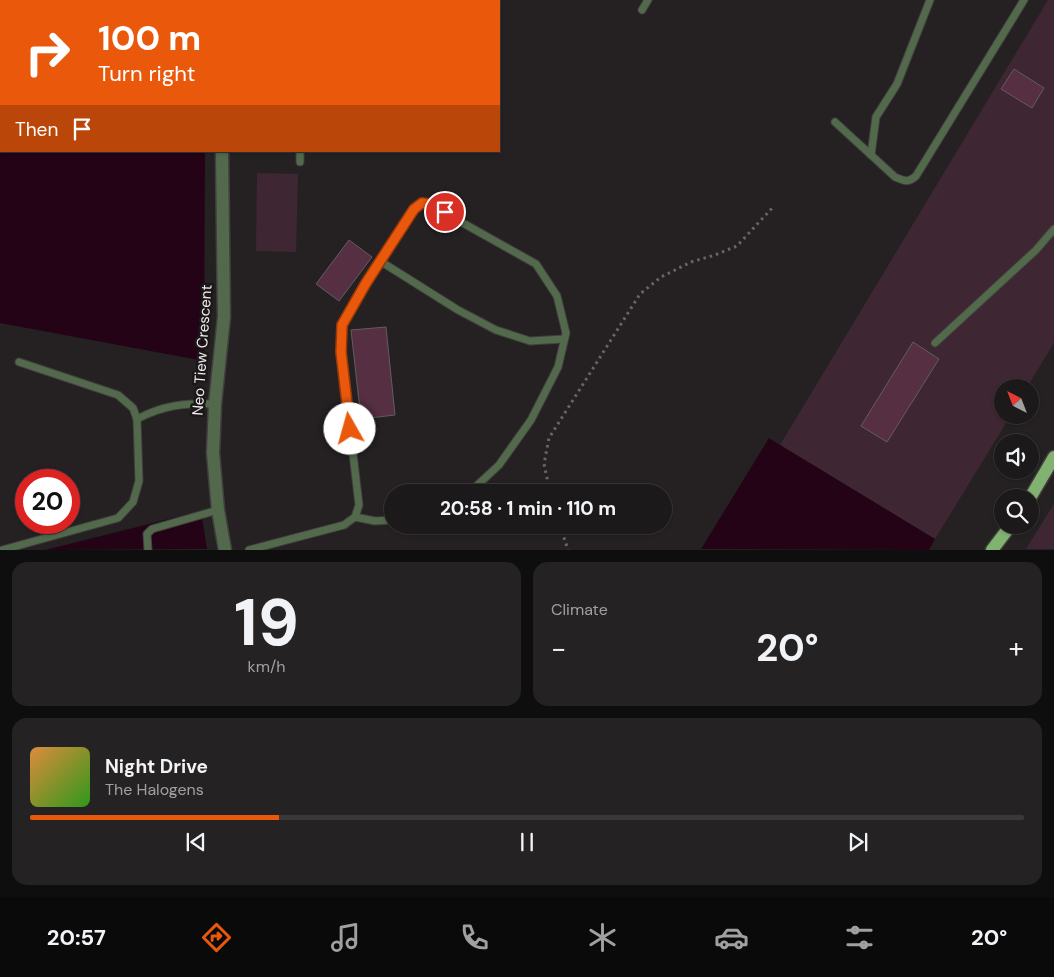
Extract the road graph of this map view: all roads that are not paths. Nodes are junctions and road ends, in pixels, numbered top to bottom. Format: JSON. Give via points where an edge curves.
{"nodes":[{"id":1,"x":648,"y":0,"type":"edge"},
{"id":2,"x":930,"y":0,"type":"edge"},
{"id":3,"x":1024,"y":0,"type":"edge"},
{"id":4,"x":642,"y":10,"type":"dead end"},
{"id":5,"x":834,"y":122,"type":"dead end"},
{"id":6,"x":222,"y":152,"type":"edge"},
{"id":7,"x":300,"y":152,"type":"edge"},
{"id":8,"x":871,"y":155,"type":"junction"},
{"id":9,"x":300,"y":162,"type":"dead end"},
{"id":10,"x":1054,"y":229,"type":"edge"},
{"id":11,"x":380,"y":261,"type":"junction"},
{"id":12,"x":564,"y":339,"type":"junction"},
{"id":13,"x":935,"y":343,"type":"dead end"},
{"id":14,"x":19,"y":362,"type":"dead end"},
{"id":15,"x":214,"y":404,"type":"junction"},
{"id":16,"x":136,"y":419,"type":"junction"},
{"id":17,"x":1054,"y":457,"type":"edge"},
{"id":18,"x":479,"y":484,"type":"edge"},
{"id":19,"x":1035,"y":489,"type":"edge"},
{"id":20,"x":218,"y":510,"type":"junction"},
{"id":21,"x":355,"y":517,"type":"junction"},
{"id":22,"x":384,"y":520,"type":"edge"},
{"id":23,"x":1004,"y":534,"type":"edge"},
{"id":24,"x":2,"y":550,"type":"edge"},
{"id":25,"x":148,"y":550,"type":"edge"},
{"id":26,"x":225,"y":550,"type":"edge"},
{"id":27,"x":249,"y":550,"type":"edge"},
{"id":28,"x":992,"y":550,"type":"edge"}],
"edges":[{"from":1,"to":4,"type":"lane"},
{"from":2,"to":8,"type":"lane","via":[[897,84],[876,118]]},
{"from":3,"to":8,"type":"lane","via":[[916,176],[905,182]]},
{"from":5,"to":8,"type":"lane"},
{"from":6,"to":15,"type":"street","name":"Neo Tiew Crescent","via":[[224,317]]},
{"from":7,"to":9,"type":"lane"},
{"from":10,"to":13,"type":"lane","via":[[1036,250]]},
{"from":11,"to":12,"type":"lane","via":[[496,330],[530,341]]},
{"from":11,"to":12,"type":"lane","via":[[414,209],[422,203],[429,204],[536,264],[558,296],[566,333]]},
{"from":11,"to":21,"type":"lane","via":[[342,325],[341,352],[359,505]]},
{"from":12,"to":18,"type":"lane","via":[[558,367],[531,420],[499,465]]},
{"from":14,"to":16,"type":"lane","via":[[118,395],[133,408]]},
{"from":15,"to":16,"type":"lane","via":[[156,409]]},
{"from":15,"to":20,"type":"street","name":"Neo Tiew Crescent","via":[[213,452]]},
{"from":16,"to":24,"type":"lane","via":[[139,481],[133,502],[118,518]]},
{"from":17,"to":19,"type":"main road"},
{"from":20,"to":25,"type":"lane","via":[[152,528],[148,534]]},
{"from":20,"to":26,"type":"street","name":"Neo Tiew Crescent"},
{"from":21,"to":22,"type":"lane"},
{"from":21,"to":27,"type":"lane","via":[[344,524]]},
{"from":23,"to":28,"type":"main road"}]}
